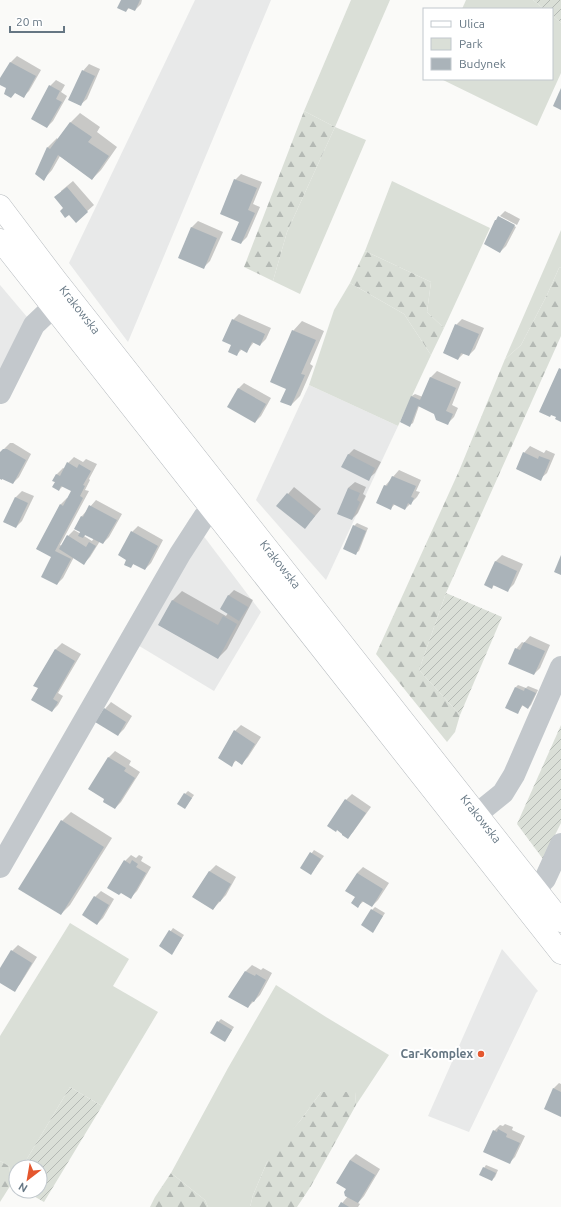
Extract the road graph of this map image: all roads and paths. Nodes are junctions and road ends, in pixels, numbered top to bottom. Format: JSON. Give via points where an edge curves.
{"nodes":[{"id":1,"x":0,"y":206,"type":"edge"},
{"id":2,"x":0,"y":240,"type":"edge"},
{"id":3,"x":53,"y":307,"type":"junction"},
{"id":4,"x":0,"y":393,"type":"edge"},
{"id":5,"x":212,"y":509,"type":"junction"},
{"id":6,"x":561,"y":667,"type":"edge"},
{"id":7,"x":477,"y":814,"type":"junction"},
{"id":8,"x":561,"y":844,"type":"edge"},
{"id":9,"x":0,"y":867,"type":"edge"},
{"id":10,"x":535,"y":889,"type":"junction"},
{"id":11,"x":561,"y":921,"type":"edge"},
{"id":12,"x":561,"y":953,"type":"edge"}],
"edges":[{"from":1,"to":7,"type":"main road","name":"Krakowska"},
{"from":2,"to":3,"type":"main road","name":"Krakowska"},
{"from":3,"to":4,"type":"street","name":"Krakowska","via":[[34,325]]},
{"from":3,"to":5,"type":"main road","name":"Krakowska"},
{"from":5,"to":9,"type":"street","via":[[180,554]]},
{"from":5,"to":12,"type":"main road","name":"Krakowska"},
{"from":6,"to":7,"type":"street","via":[[514,775],[503,793]]},
{"from":7,"to":10,"type":"main road","name":"Krakowska"},
{"from":8,"to":10,"type":"street","via":[[545,879]]},
{"from":10,"to":11,"type":"main road","name":"Krakowska"}]}
